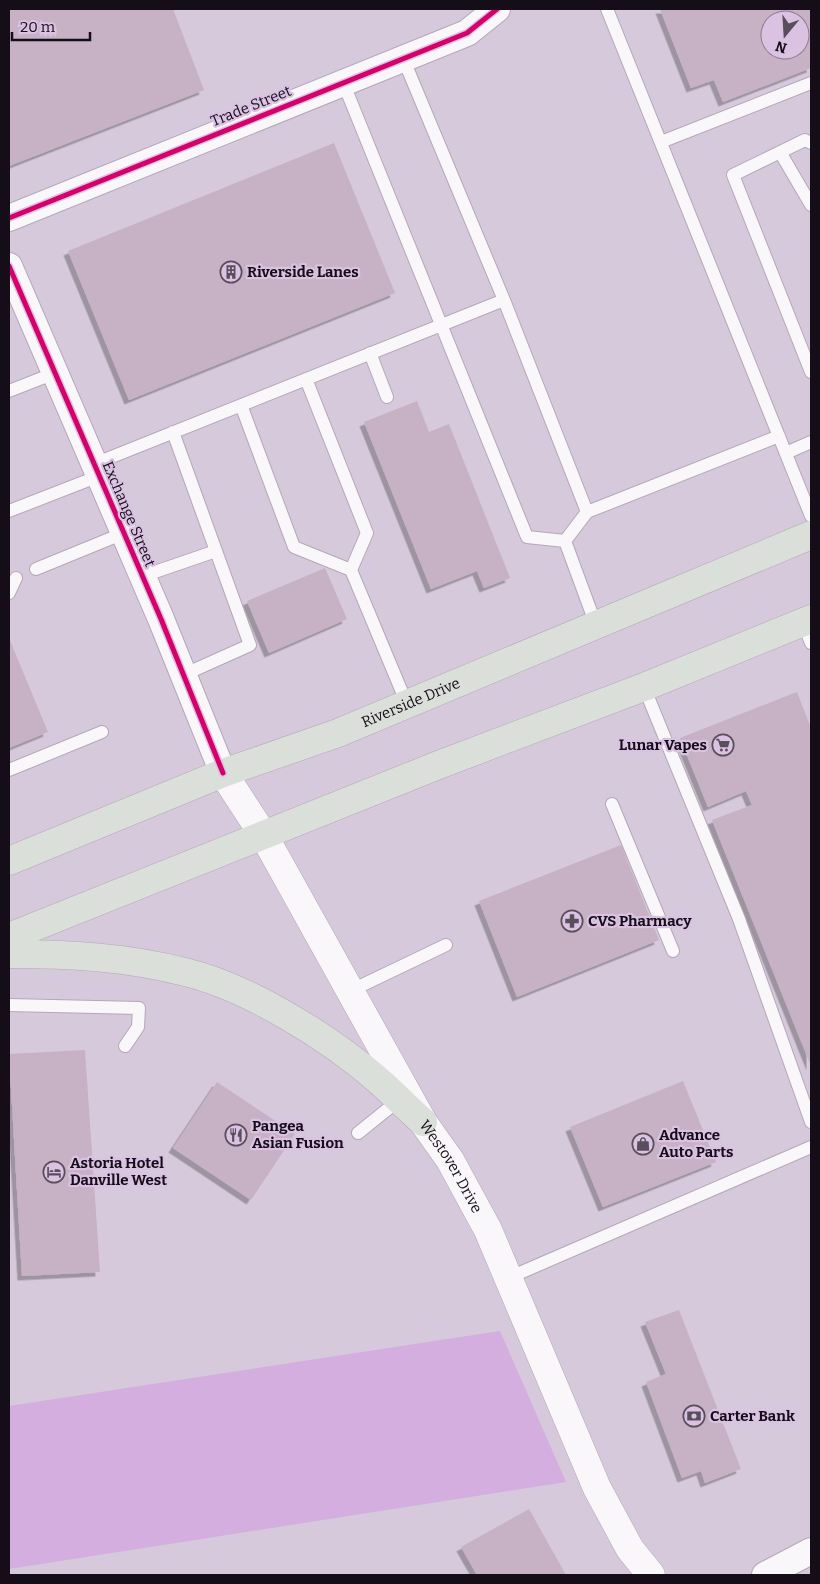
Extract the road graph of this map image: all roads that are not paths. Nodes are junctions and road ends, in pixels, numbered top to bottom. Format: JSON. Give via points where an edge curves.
{"nodes":[{"id":1,"x":497,"y":9,"type":"edge"},
{"id":2,"x":607,"y":9,"type":"edge"},
{"id":3,"x":403,"y":58,"type":"junction"},
{"id":4,"x":343,"y":82,"type":"junction"},
{"id":5,"x":811,"y":83,"type":"edge"},
{"id":6,"x":661,"y":142,"type":"junction"},
{"id":7,"x":811,"y":143,"type":"edge"},
{"id":8,"x":780,"y":152,"type":"junction"},
{"id":9,"x":811,"y":205,"type":"edge"},
{"id":10,"x":9,"y":218,"type":"edge"},
{"id":11,"x":9,"y":266,"type":"edge"},
{"id":12,"x":504,"y":300,"type":"junction"},
{"id":13,"x":442,"y":325,"type":"junction"},
{"id":14,"x":370,"y":354,"type":"junction"},
{"id":15,"x":811,"y":372,"type":"edge"},
{"id":16,"x":55,"y":373,"type":"junction"},
{"id":17,"x":306,"y":379,"type":"junction"},
{"id":18,"x":9,"y":391,"type":"edge"},
{"id":19,"x":387,"y":397,"type":"dead end"},
{"id":20,"x":241,"y":405,"type":"junction"},
{"id":21,"x":173,"y":432,"type":"junction"},
{"id":22,"x":779,"y":436,"type":"junction"},
{"id":23,"x":811,"y":442,"type":"edge"},
{"id":24,"x":786,"y":453,"type":"junction"},
{"id":25,"x":97,"y":470,"type":"junction"},
{"id":26,"x":9,"y":511,"type":"edge"},
{"id":27,"x":587,"y":512,"type":"junction"},
{"id":28,"x":811,"y":516,"type":"edge"},
{"id":29,"x":124,"y":533,"type":"junction"},
{"id":30,"x":811,"y":535,"type":"edge"},
{"id":31,"x":565,"y":541,"type":"junction"},
{"id":32,"x":216,"y":551,"type":"junction"},
{"id":33,"x":36,"y":569,"type":"dead end"},
{"id":34,"x":351,"y":570,"type":"junction"},
{"id":35,"x":142,"y":576,"type":"junction"},
{"id":36,"x":16,"y":578,"type":"dead end"},
{"id":37,"x":9,"y":593,"type":"edge"},
{"id":38,"x":596,"y":625,"type":"junction"},
{"id":39,"x":808,"y":628,"type":"edge"},
{"id":40,"x":183,"y":675,"type":"junction"},
{"id":41,"x":644,"y":687,"type":"junction"},
{"id":42,"x":407,"y":704,"type":"junction"},
{"id":43,"x":102,"y":732,"type":"dead end"},
{"id":44,"x":9,"y":770,"type":"edge"},
{"id":45,"x":223,"y":773,"type":"junction"},
{"id":46,"x":612,"y":804,"type":"dead end"},
{"id":47,"x":264,"y":836,"type":"junction"},
{"id":48,"x":9,"y":861,"type":"edge"},
{"id":49,"x":9,"y":937,"type":"edge"},
{"id":50,"x":446,"y":945,"type":"dead end"},
{"id":51,"x":673,"y":951,"type":"dead end"},
{"id":52,"x":9,"y":954,"type":"edge"},
{"id":53,"x":350,"y":991,"type":"junction"},
{"id":54,"x":9,"y":1005,"type":"edge"},
{"id":55,"x":125,"y":1046,"type":"dead end"},
{"id":56,"x":399,"y":1100,"type":"junction"},
{"id":57,"x":423,"y":1122,"type":"junction"},
{"id":58,"x":811,"y":1122,"type":"edge"},
{"id":59,"x":358,"y":1133,"type":"dead end"},
{"id":60,"x":811,"y":1147,"type":"edge"},
{"id":61,"x":508,"y":1278,"type":"junction"},
{"id":62,"x":811,"y":1551,"type":"edge"},
{"id":63,"x":650,"y":1575,"type":"edge"},
{"id":64,"x":765,"y":1575,"type":"edge"}],
"edges":[{"from":1,"to":3,"type":"street","name":"Trade Street","via":[[467,32]]},
{"from":2,"to":6,"type":"lane"},
{"from":3,"to":4,"type":"street","name":"Trade Street"},
{"from":3,"to":12,"type":"lane"},
{"from":4,"to":10,"type":"street","name":"Trade Street"},
{"from":4,"to":13,"type":"lane"},
{"from":5,"to":6,"type":"lane"},
{"from":6,"to":22,"type":"lane"},
{"from":7,"to":8,"type":"lane","via":[[805,140]]},
{"from":8,"to":9,"type":"lane"},
{"from":8,"to":15,"type":"lane","via":[[733,175]]},
{"from":11,"to":16,"type":"street","name":"Exchange Street"},
{"from":12,"to":13,"type":"lane"},
{"from":12,"to":27,"type":"lane"},
{"from":13,"to":14,"type":"lane"},
{"from":13,"to":31,"type":"lane","via":[[527,537]]},
{"from":14,"to":17,"type":"lane"},
{"from":14,"to":19,"type":"lane"},
{"from":16,"to":18,"type":"lane"},
{"from":16,"to":25,"type":"street","name":"Exchange Street"},
{"from":17,"to":20,"type":"lane"},
{"from":17,"to":34,"type":"lane","via":[[367,533]]},
{"from":20,"to":21,"type":"lane"},
{"from":20,"to":34,"type":"lane","via":[[294,547]]},
{"from":21,"to":25,"type":"lane"},
{"from":21,"to":32,"type":"lane"},
{"from":22,"to":24,"type":"lane"},
{"from":22,"to":27,"type":"lane"},
{"from":23,"to":24,"type":"lane"},
{"from":24,"to":28,"type":"lane"},
{"from":25,"to":26,"type":"lane"},
{"from":25,"to":29,"type":"street","name":"Exchange Street"},
{"from":27,"to":31,"type":"lane"},
{"from":29,"to":33,"type":"lane"},
{"from":29,"to":35,"type":"street","name":"Exchange Street"},
{"from":30,"to":38,"type":"main road","name":"Riverside Drive"},
{"from":31,"to":38,"type":"lane"},
{"from":32,"to":35,"type":"lane"},
{"from":32,"to":40,"type":"lane","via":[[250,645]]},
{"from":34,"to":42,"type":"lane"},
{"from":35,"to":40,"type":"street","name":"Exchange Street"},
{"from":36,"to":37,"type":"lane"},
{"from":38,"to":42,"type":"main road","name":"Riverside Drive"},
{"from":39,"to":41,"type":"main road"},
{"from":40,"to":45,"type":"street","name":"Exchange Street"},
{"from":41,"to":47,"type":"main road","via":[[450,760]]},
{"from":41,"to":58,"type":"lane","via":[[739,918]]},
{"from":42,"to":45,"type":"main road","name":"Riverside Drive","via":[[338,733]]},
{"from":43,"to":44,"type":"lane"},
{"from":45,"to":47,"type":"main road","name":"Westover Drive"},
{"from":45,"to":48,"type":"main road","name":"Riverside Drive"},
{"from":46,"to":51,"type":"lane"},
{"from":47,"to":49,"type":"main road"},
{"from":47,"to":53,"type":"main road","name":"Westover Drive"},
{"from":50,"to":53,"type":"lane"},
{"from":52,"to":56,"type":"main road","via":[[68,954],[128,960],[221,983],[276,1010],[329,1042]]},
{"from":53,"to":57,"type":"main road","name":"Westover Drive"},
{"from":54,"to":55,"type":"lane","via":[[139,1008],[138,1028]]},
{"from":56,"to":57,"type":"main road"},
{"from":56,"to":59,"type":"lane"},
{"from":57,"to":61,"type":"main road","name":"Westover Drive","via":[[450,1160],[488,1230]]},
{"from":60,"to":61,"type":"lane"},
{"from":61,"to":63,"type":"main road","name":"Westover Drive","via":[[597,1488],[630,1549]]},
{"from":62,"to":64,"type":"street"}]}
